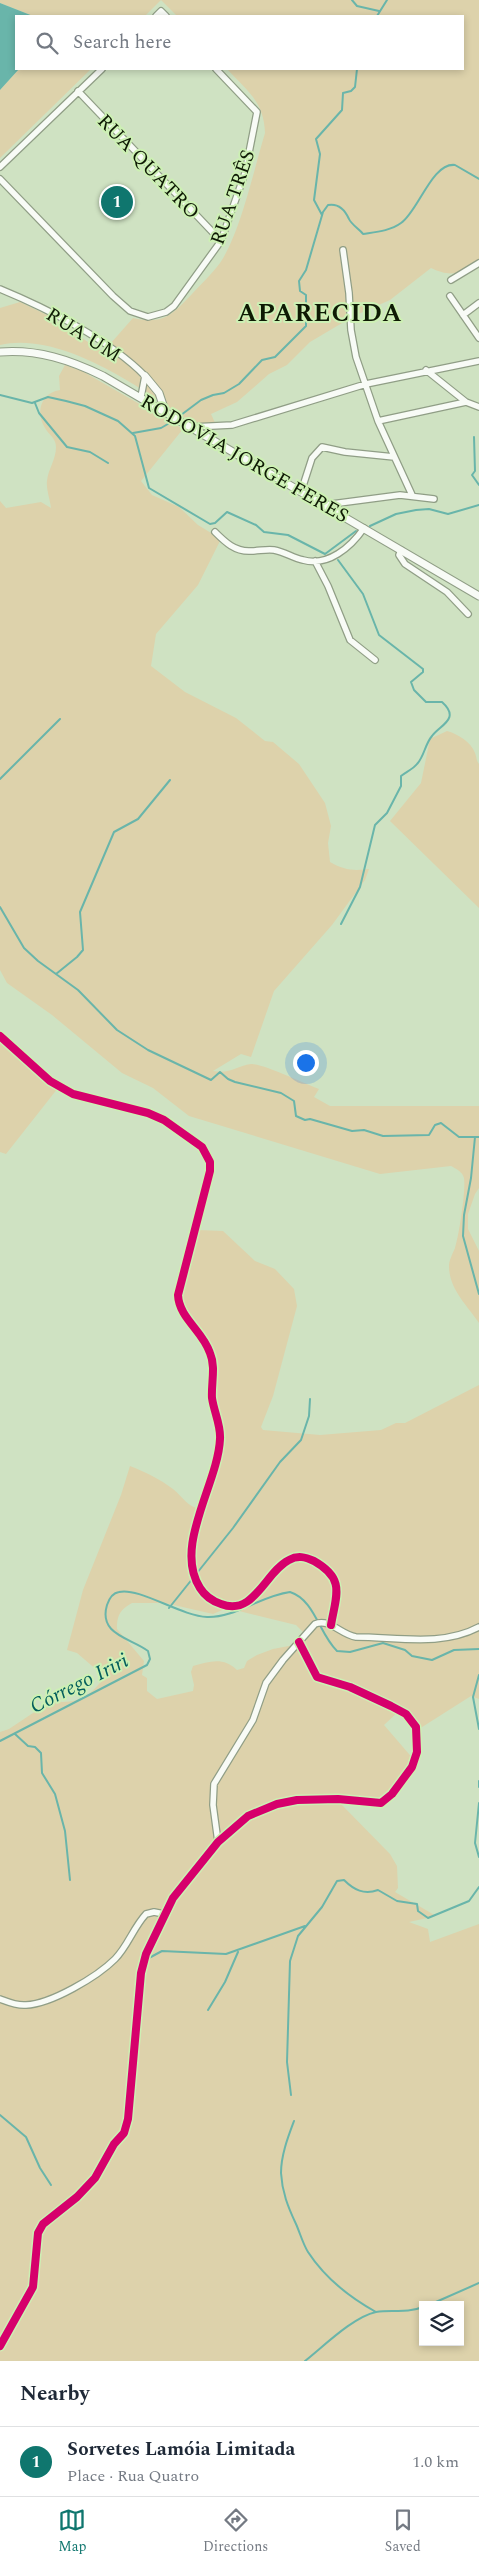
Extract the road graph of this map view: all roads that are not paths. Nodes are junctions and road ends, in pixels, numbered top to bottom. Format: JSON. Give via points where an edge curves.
{"nodes":[{"id":1,"x":101,"y":70,"type":"edge"},
{"id":2,"x":217,"y":70,"type":"edge"},
{"id":3,"x":78,"y":91,"type":"junction"},
{"id":4,"x":0,"y":166,"type":"edge"},
{"id":5,"x":0,"y":179,"type":"edge"},
{"id":6,"x":221,"y":240,"type":"junction"},
{"id":7,"x":343,"y":250,"type":"dead end"},
{"id":8,"x":479,"y":263,"type":"edge"},
{"id":9,"x":451,"y":280,"type":"dead end"},
{"id":10,"x":0,"y":289,"type":"edge"},
{"id":11,"x":450,"y":296,"type":"dead end"},
{"id":12,"x":479,"y":303,"type":"edge"},
{"id":13,"x":463,"y":315,"type":"junction"},
{"id":14,"x":479,"y":338,"type":"edge"},
{"id":15,"x":0,"y":352,"type":"edge"},
{"id":16,"x":479,"y":361,"type":"edge"},
{"id":17,"x":426,"y":370,"type":"junction"},
{"id":18,"x":145,"y":376,"type":"junction"},
{"id":19,"x":366,"y":384,"type":"junction"},
{"id":20,"x":141,"y":397,"type":"junction"},
{"id":21,"x":466,"y":402,"type":"junction"},
{"id":22,"x":479,"y":408,"type":"edge"},
{"id":23,"x":165,"y":411,"type":"junction"},
{"id":24,"x":378,"y":421,"type":"junction"},
{"id":25,"x":192,"y":427,"type":"junction"},
{"id":26,"x":394,"y":457,"type":"junction"},
{"id":27,"x":301,"y":492,"type":"junction"},
{"id":28,"x":412,"y":495,"type":"junction"},
{"id":29,"x":434,"y":499,"type":"dead end"},
{"id":30,"x":324,"y":505,"type":"junction"},
{"id":31,"x":364,"y":528,"type":"junction"},
{"id":32,"x":215,"y":532,"type":"dead end"},
{"id":33,"x":401,"y":550,"type":"junction"},
{"id":34,"x":314,"y":561,"type":"junction"},
{"id":35,"x":479,"y":596,"type":"edge"},
{"id":36,"x":468,"y":614,"type":"dead end"},
{"id":37,"x":375,"y":660,"type":"dead end"},
{"id":38,"x":0,"y":1036,"type":"edge"},
{"id":39,"x":328,"y":1624,"type":"junction"},
{"id":40,"x":479,"y":1627,"type":"edge"},
{"id":41,"x":299,"y":1642,"type":"junction"},
{"id":42,"x":218,"y":1842,"type":"junction"},
{"id":43,"x":164,"y":1914,"type":"junction"},
{"id":44,"x":0,"y":1999,"type":"edge"},
{"id":45,"x":0,"y":2346,"type":"edge"}],
"edges":[{"from":1,"to":3,"type":"street"},
{"from":2,"to":6,"type":"street","name":"RUA TRÊS","via":[[257,112],[245,173]]},
{"from":3,"to":4,"type":"street"},
{"from":3,"to":6,"type":"street","name":"RUA QUATRO"},
{"from":5,"to":6,"type":"street","name":"RUA TRÊS","via":[[113,296],[140,315],[157,316],[174,306]]},
{"from":7,"to":19,"type":"street","via":[[352,343]]},
{"from":8,"to":9,"type":"street"},
{"from":10,"to":18,"type":"street","name":"RUA UM","via":[[43,308],[78,329]]},
{"from":11,"to":13,"type":"street"},
{"from":12,"to":13,"type":"street"},
{"from":13,"to":14,"type":"street"},
{"from":15,"to":20,"type":"main road","name":"RODOVIA JORGE FERES","via":[[37,353],[70,361]]},
{"from":16,"to":17,"type":"street"},
{"from":17,"to":19,"type":"street"},
{"from":17,"to":21,"type":"street"},
{"from":18,"to":20,"type":"street"},
{"from":18,"to":23,"type":"main road","via":[[159,393]]},
{"from":19,"to":24,"type":"street"},
{"from":19,"to":25,"type":"street","via":[[250,420],[220,427]]},
{"from":20,"to":23,"type":"main road","name":"RODOVIA JORGE FERES"},
{"from":21,"to":22,"type":"street"},
{"from":21,"to":24,"type":"street"},
{"from":23,"to":25,"type":"main road","name":"RODOVIA JORGE FERES"},
{"from":24,"to":26,"type":"street"},
{"from":25,"to":27,"type":"main road","name":"RODOVIA JORGE FERES"},
{"from":26,"to":27,"type":"street","via":[[322,447],[312,458]]},
{"from":26,"to":28,"type":"street"},
{"from":27,"to":30,"type":"main road","name":"RODOVIA JORGE FERES"},
{"from":28,"to":29,"type":"street"},
{"from":28,"to":30,"type":"street"},
{"from":30,"to":31,"type":"main road","name":"RODOVIA JORGE FERES"},
{"from":31,"to":33,"type":"main road","name":"RODOVIA JORGE FERES"},
{"from":31,"to":34,"type":"street","via":[[342,552]]},
{"from":32,"to":34,"type":"street","via":[[231,547],[240,550],[272,550]]},
{"from":33,"to":35,"type":"main road","name":"RODOVIA JORGE FERES"},
{"from":33,"to":36,"type":"street","via":[[399,555],[405,564],[447,592]]},
{"from":34,"to":37,"type":"street","via":[[350,640]]},
{"from":38,"to":39,"type":"street","via":[[50,1081],[73,1094],[164,1120],[207,1154],[210,1171],[178,1295],[181,1309],[201,1334],[210,1353],[212,1398],[220,1431],[219,1448],[196,1529],[192,1572],[209,1598],[234,1606],[254,1596],[282,1564],[305,1557],[327,1569],[336,1580],[338,1587]]},
{"from":39,"to":40,"type":"street","via":[[356,1637],[435,1639],[461,1635]]},
{"from":39,"to":41,"type":"street","via":[[316,1623]]},
{"from":41,"to":42,"type":"street","via":[[266,1683],[253,1720],[214,1784]]},
{"from":41,"to":42,"type":"street","via":[[312,1670],[321,1680],[356,1690],[406,1714],[418,1734],[414,1762],[392,1794],[381,1803],[320,1798],[277,1804],[248,1816]]},
{"from":42,"to":43,"type":"street","via":[[182,1884]]},
{"from":43,"to":44,"type":"street","via":[[146,1914],[115,1959],[71,1989],[32,2005]]},
{"from":43,"to":45,"type":"street","via":[[146,1954],[142,1973],[124,2133],[95,2178],[40,2229],[33,2287]]}]}
